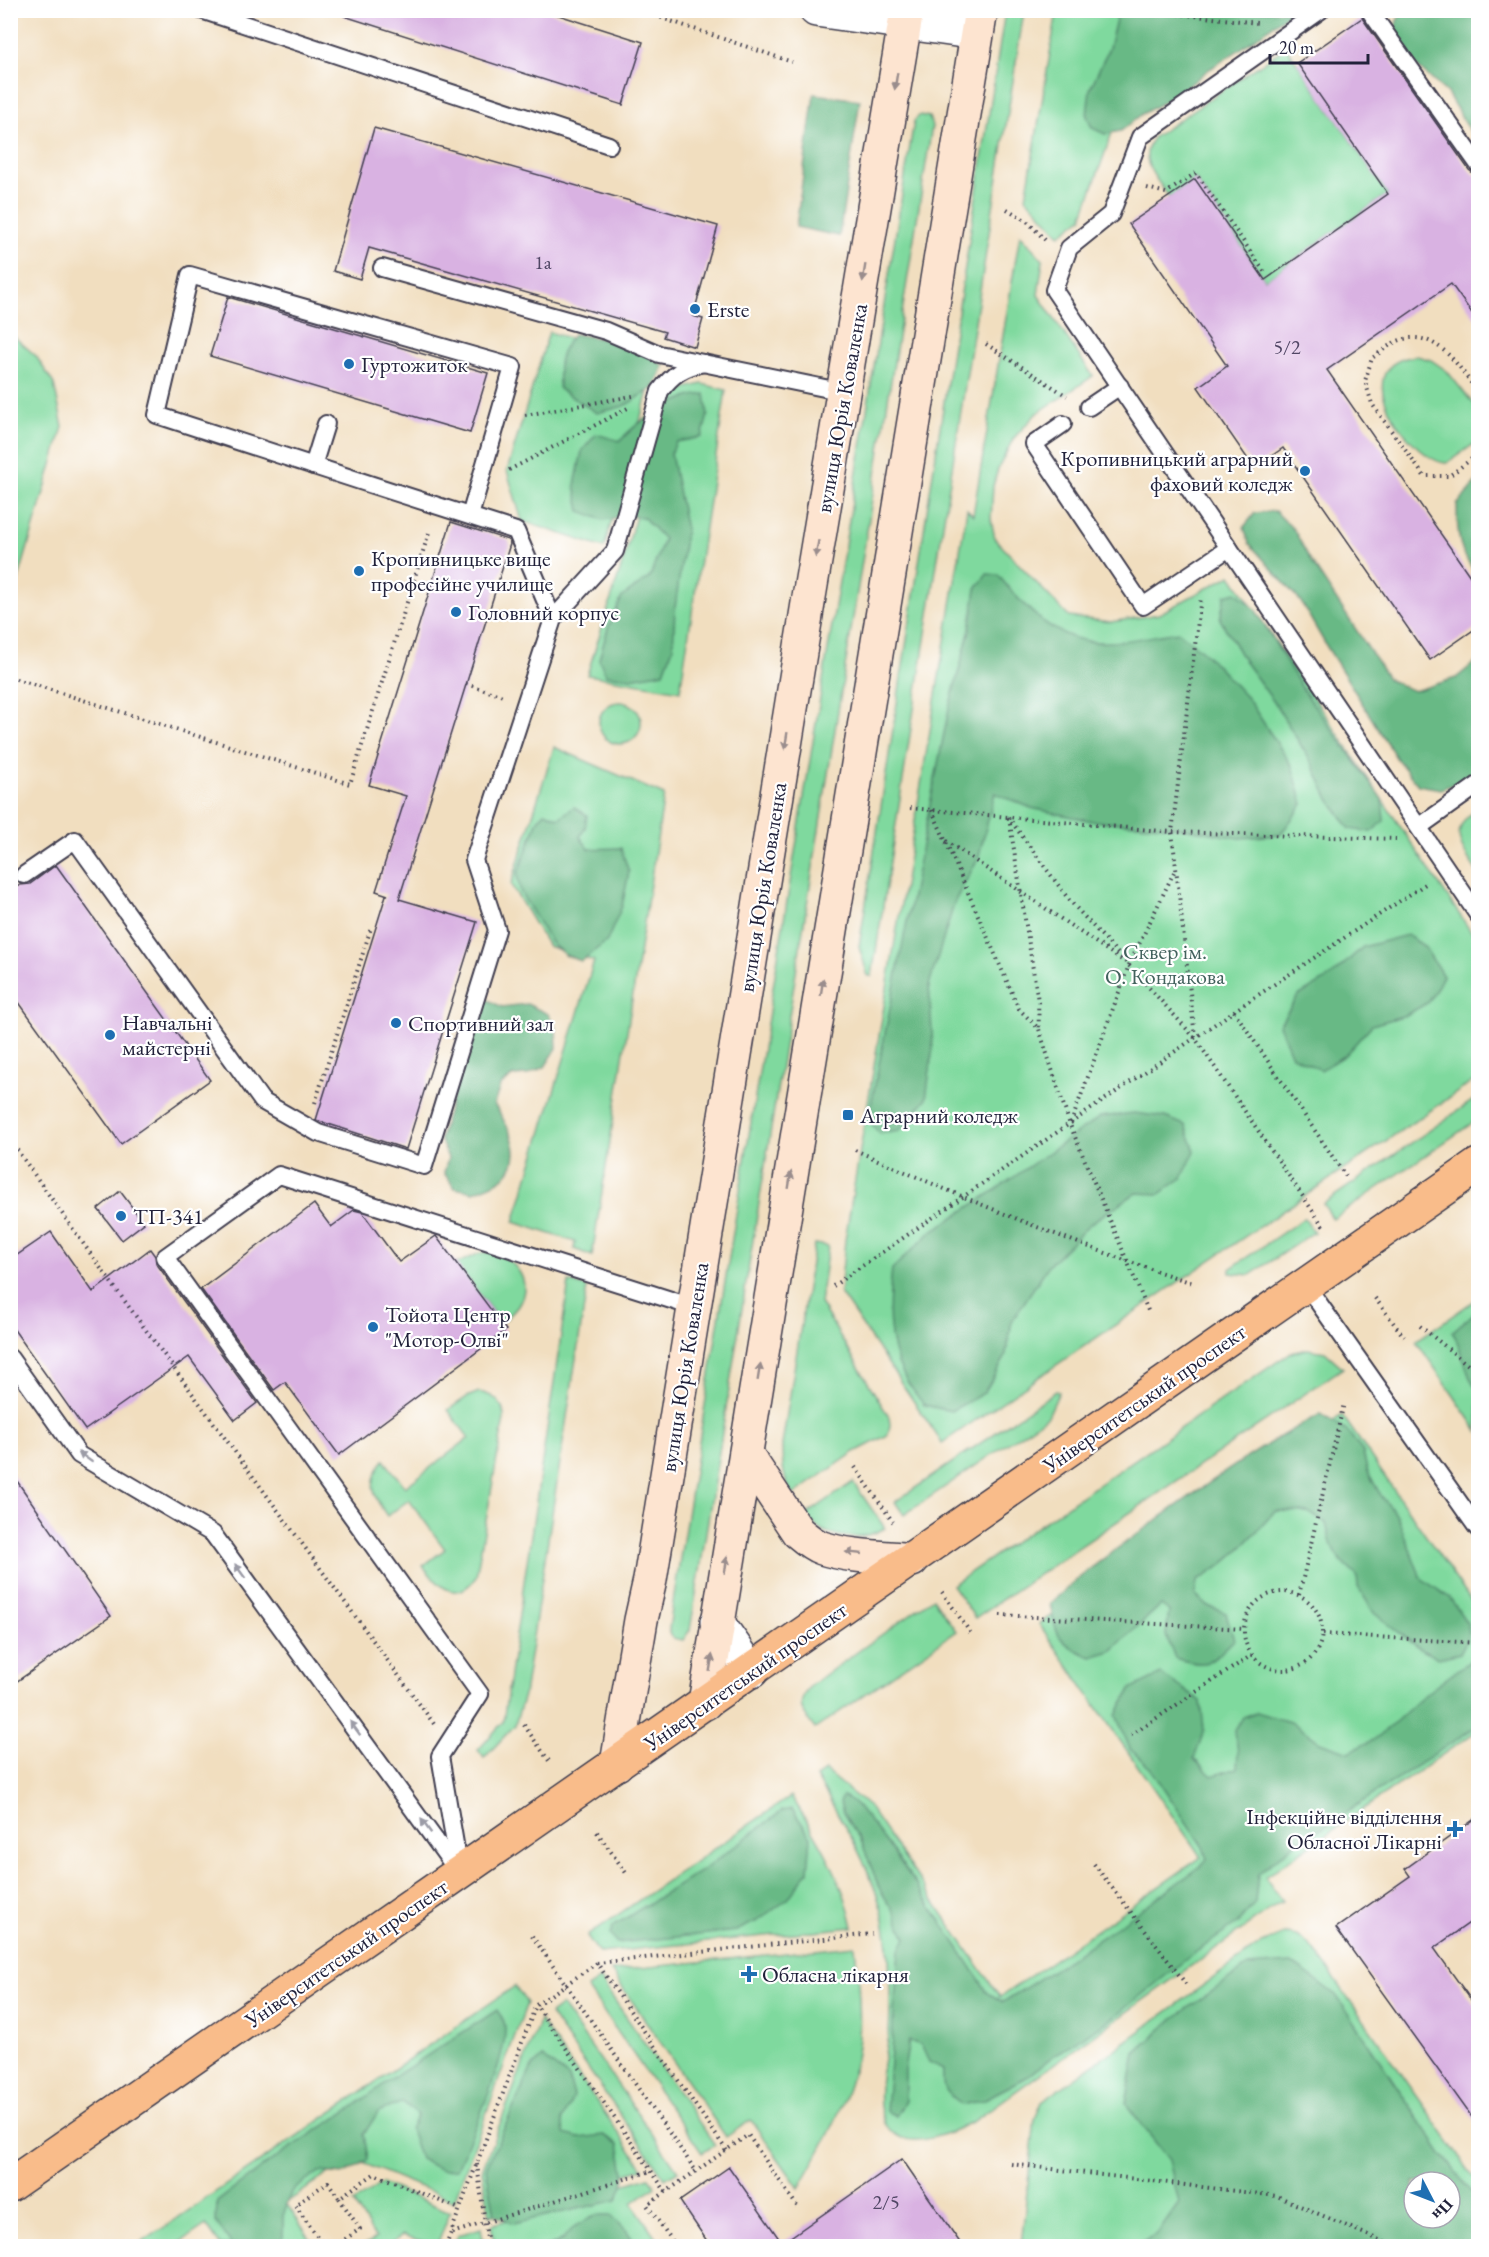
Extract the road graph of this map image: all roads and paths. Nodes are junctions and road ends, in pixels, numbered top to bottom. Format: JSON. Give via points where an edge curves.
{"nodes":[{"id":1,"x":201,"y":10,"type":"edge"},
{"id":2,"x":638,"y":10,"type":"edge"},
{"id":3,"x":816,"y":10,"type":"edge"},
{"id":4,"x":1142,"y":10,"type":"edge"},
{"id":5,"x":1321,"y":10,"type":"edge"},
{"id":6,"x":1369,"y":10,"type":"edge"},
{"id":7,"x":907,"y":17,"type":"edge"},
{"id":8,"x":979,"y":22,"type":"edge"},
{"id":9,"x":1259,"y":23,"type":"dead end"},
{"id":10,"x":792,"y":62,"type":"dead end"},
{"id":11,"x":609,"y":145,"type":"dead end"},
{"id":12,"x":1479,"y":164,"type":"edge"},
{"id":13,"x":1123,"y":183,"type":"junction"},
{"id":14,"x":1007,"y":209,"type":"dead end"},
{"id":15,"x":1042,"y":237,"type":"dead end"},
{"id":16,"x":381,"y":268,"type":"dead end"},
{"id":17,"x":1266,"y":274,"type":"dead end"},
{"id":18,"x":986,"y":344,"type":"dead end"},
{"id":19,"x":704,"y":363,"type":"junction"},
{"id":20,"x":1120,"y":386,"type":"junction"},
{"id":21,"x":660,"y":391,"type":"junction"},
{"id":22,"x":844,"y":392,"type":"junction"},
{"id":23,"x":1479,"y":393,"type":"edge"},
{"id":24,"x":1089,"y":407,"type":"joint"},
{"id":25,"x":498,"y":420,"type":"junction"},
{"id":26,"x":326,"y":424,"type":"dead end"},
{"id":27,"x":1063,"y":424,"type":"dead end"},
{"id":28,"x":1479,"y":454,"type":"edge"},
{"id":29,"x":313,"y":466,"type":"junction"},
{"id":30,"x":479,"y":486,"type":"junction"},
{"id":31,"x":437,"y":506,"type":"junction"},
{"id":32,"x":470,"y":516,"type":"junction"},
{"id":33,"x":1229,"y":548,"type":"junction"},
{"id":34,"x":1205,"y":564,"type":"junction"},
{"id":35,"x":553,"y":619,"type":"junction"},
{"id":36,"x":10,"y":677,"type":"edge"},
{"id":37,"x":466,"y":684,"type":"dead end"},
{"id":38,"x":485,"y":690,"type":"dead end"},
{"id":39,"x":1479,"y":785,"type":"edge"},
{"id":40,"x":910,"y":808,"type":"dead end"},
{"id":41,"x":932,"y":810,"type":"junction"},
{"id":42,"x":1008,"y":817,"type":"junction"},
{"id":43,"x":1172,"y":832,"type":"junction"},
{"id":44,"x":1423,"y":833,"type":"junction"},
{"id":45,"x":945,"y":840,"type":"junction"},
{"id":46,"x":1176,"y":869,"type":"junction"},
{"id":47,"x":1447,"y":869,"type":"junction"},
{"id":48,"x":24,"y":875,"type":"dead end"},
{"id":49,"x":1020,"y":892,"type":"junction"},
{"id":50,"x":1479,"y":915,"type":"edge"},
{"id":51,"x":371,"y":928,"type":"dead end"},
{"id":52,"x":1129,"y":965,"type":"junction"},
{"id":53,"x":1234,"y":1011,"type":"junction"},
{"id":54,"x":1039,"y":1029,"type":"junction"},
{"id":55,"x":1195,"y":1038,"type":"junction"},
{"id":56,"x":1070,"y":1125,"type":"junction"},
{"id":57,"x":307,"y":1127,"type":"junction"},
{"id":58,"x":10,"y":1140,"type":"edge"},
{"id":59,"x":855,"y":1150,"type":"dead end"},
{"id":60,"x":1479,"y":1165,"type":"edge"},
{"id":61,"x":1347,"y":1178,"type":"dead end"},
{"id":62,"x":963,"y":1198,"type":"junction"},
{"id":63,"x":1323,"y":1226,"type":"dead end"},
{"id":64,"x":1128,"y":1262,"type":"junction"},
{"id":65,"x":1193,"y":1283,"type":"dead end"},
{"id":66,"x":1306,"y":1285,"type":"junction"},
{"id":67,"x":833,"y":1286,"type":"dead end"},
{"id":68,"x":1375,"y":1298,"type":"dead end"},
{"id":69,"x":693,"y":1307,"type":"junction"},
{"id":70,"x":1149,"y":1313,"type":"dead end"},
{"id":71,"x":1420,"y":1326,"type":"dead end"},
{"id":72,"x":1404,"y":1337,"type":"dead end"},
{"id":73,"x":10,"y":1358,"type":"edge"},
{"id":74,"x":1479,"y":1373,"type":"edge"},
{"id":75,"x":1344,"y":1403,"type":"dead end"},
{"id":76,"x":746,"y":1454,"type":"junction"},
{"id":77,"x":855,"y":1467,"type":"dead end"},
{"id":78,"x":893,"y":1522,"type":"dead end"},
{"id":79,"x":1479,"y":1529,"type":"edge"},
{"id":80,"x":912,"y":1560,"type":"junction"},
{"id":81,"x":942,"y":1592,"type":"dead end"},
{"id":82,"x":1299,"y":1595,"type":"junction"},
{"id":83,"x":1000,"y":1615,"type":"dead end"},
{"id":84,"x":717,"y":1622,"type":"junction"},
{"id":85,"x":1244,"y":1629,"type":"junction"},
{"id":86,"x":1323,"y":1634,"type":"junction"},
{"id":87,"x":972,"y":1635,"type":"dead end"},
{"id":88,"x":1479,"y":1643,"type":"edge"},
{"id":89,"x":1252,"y":1655,"type":"junction"},
{"id":90,"x":752,"y":1671,"type":"junction"},
{"id":91,"x":705,"y":1703,"type":"junction"},
{"id":92,"x":524,"y":1725,"type":"dead end"},
{"id":93,"x":1131,"y":1735,"type":"dead end"},
{"id":94,"x":448,"y":1744,"type":"junction"},
{"id":95,"x":549,"y":1761,"type":"dead end"},
{"id":96,"x":618,"y":1764,"type":"junction"},
{"id":97,"x":597,"y":1832,"type":"dead end"},
{"id":98,"x":1094,"y":1864,"type":"dead end"},
{"id":99,"x":460,"y":1873,"type":"junction"},
{"id":100,"x":626,"y":1873,"type":"dead end"},
{"id":101,"x":872,"y":1934,"type":"dead end"},
{"id":102,"x":532,"y":1936,"type":"dead end"},
{"id":103,"x":597,"y":1963,"type":"junction"},
{"id":104,"x":566,"y":1984,"type":"junction"},
{"id":105,"x":1186,"y":1984,"type":"dead end"},
{"id":106,"x":536,"y":2005,"type":"junction"},
{"id":107,"x":727,"y":2151,"type":"junction"},
{"id":108,"x":477,"y":2164,"type":"junction"},
{"id":109,"x":1011,"y":2164,"type":"dead end"},
{"id":110,"x":651,"y":2171,"type":"junction"},
{"id":111,"x":696,"y":2171,"type":"junction"},
{"id":112,"x":10,"y":2185,"type":"edge"},
{"id":113,"x":666,"y":2192,"type":"junction"},
{"id":114,"x":339,"y":2198,"type":"junction"},
{"id":115,"x":799,"y":2209,"type":"dead end"},
{"id":116,"x":460,"y":2210,"type":"junction"},
{"id":117,"x":485,"y":2222,"type":"junction"},
{"id":118,"x":451,"y":2233,"type":"junction"},
{"id":119,"x":324,"y":2247,"type":"edge"},
{"id":120,"x":335,"y":2247,"type":"edge"},
{"id":121,"x":446,"y":2247,"type":"edge"},
{"id":122,"x":488,"y":2247,"type":"edge"},
{"id":123,"x":676,"y":2247,"type":"edge"},
{"id":124,"x":1393,"y":2247,"type":"edge"}],
"edges":[{"from":1,"to":11,"type":"lane"},
{"from":2,"to":10,"type":"path"},
{"from":3,"to":7,"type":"street"},
{"from":4,"to":9,"type":"path"},
{"from":5,"to":13,"type":"lane","via":[[1140,136]]},
{"from":6,"to":12,"type":"lane"},
{"from":7,"to":8,"type":"street"},
{"from":7,"to":22,"type":"main road","name":"вулиця Юрія Коваленка","one_way":true},
{"from":76,"to":8,"type":"main road","one_way":true},
{"from":13,"to":17,"type":"path","via":[[1166,193],[1196,172]]},
{"from":13,"to":20,"type":"lane","via":[[1111,214],[1069,248],[1054,290]]},
{"from":14,"to":15,"type":"path","via":[[1027,221]]},
{"from":16,"to":19,"type":"lane","via":[[606,331],[659,354]]},
{"from":18,"to":24,"type":"path"},
{"from":19,"to":21,"type":"lane","via":[[688,365]]},
{"from":19,"to":22,"type":"lane"},
{"from":20,"to":24,"type":"lane"},
{"from":20,"to":33,"type":"lane"},
{"from":21,"to":25,"type":"path"},
{"from":21,"to":30,"type":"path"},
{"from":21,"to":35,"type":"lane","via":[[615,551]]},
{"from":22,"to":69,"type":"main road","name":"вулиця Юрія Коваленка","one_way":true},
{"from":23,"to":28,"type":"path","via":[[1454,360],[1426,338],[1402,339],[1372,358],[1365,381],[1372,404],[1424,476],[1449,476]]},
{"from":25,"to":29,"type":"lane","via":[[513,367],[190,275],[157,415]]},
{"from":25,"to":30,"type":"lane"},
{"from":26,"to":29,"type":"lane"},
{"from":27,"to":34,"type":"lane","via":[[1034,444],[1143,606]]},
{"from":29,"to":31,"type":"lane"},
{"from":30,"to":32,"type":"lane"},
{"from":31,"to":32,"type":"lane"},
{"from":31,"to":36,"type":"path","via":[[350,784]]},
{"from":32,"to":35,"type":"lane","via":[[516,531]]},
{"from":33,"to":34,"type":"lane"},
{"from":33,"to":44,"type":"lane"},
{"from":34,"to":43,"type":"path"},
{"from":35,"to":57,"type":"lane","via":[[474,860],[497,930],[424,1166]]},
{"from":37,"to":38,"type":"path"},
{"from":39,"to":44,"type":"lane"},
{"from":40,"to":41,"type":"path"},
{"from":41,"to":42,"type":"path"},
{"from":41,"to":45,"type":"path"},
{"from":42,"to":43,"type":"path"},
{"from":42,"to":49,"type":"path"},
{"from":42,"to":52,"type":"path","via":[[1070,901]]},
{"from":43,"to":44,"type":"path"},
{"from":43,"to":46,"type":"path"},
{"from":44,"to":47,"type":"lane"},
{"from":45,"to":49,"type":"path"},
{"from":45,"to":54,"type":"path","via":[[1019,1009]]},
{"from":46,"to":52,"type":"path"},
{"from":46,"to":55,"type":"path"},
{"from":47,"to":50,"type":"lane"},
{"from":47,"to":53,"type":"path"},
{"from":48,"to":57,"type":"lane","via":[[75,840],[262,1101]]},
{"from":49,"to":52,"type":"path"},
{"from":49,"to":54,"type":"path"},
{"from":51,"to":57,"type":"path"},
{"from":52,"to":55,"type":"path"},
{"from":52,"to":56,"type":"path"},
{"from":53,"to":55,"type":"path"},
{"from":53,"to":61,"type":"path"},
{"from":54,"to":56,"type":"path"},
{"from":55,"to":56,"type":"path"},
{"from":55,"to":63,"type":"path"},
{"from":56,"to":62,"type":"path"},
{"from":56,"to":64,"type":"path"},
{"from":58,"to":94,"type":"path"},
{"from":59,"to":62,"type":"path"},
{"from":60,"to":66,"type":"main road","name":"Університетський проспект"},
{"from":62,"to":64,"type":"path"},
{"from":62,"to":67,"type":"path"},
{"from":64,"to":65,"type":"path"},
{"from":64,"to":70,"type":"path"},
{"from":66,"to":79,"type":"lane"},
{"from":66,"to":80,"type":"main road","name":"Університетський проспект"},
{"from":68,"to":72,"type":"path"},
{"from":69,"to":94,"type":"lane","via":[[279,1175],[165,1257],[480,1694]]},
{"from":69,"to":96,"type":"main road","name":"вулиця Юрія Коваленка"},
{"from":71,"to":74,"type":"path"},
{"from":99,"to":73,"type":"lane","one_way":true,"via":[[213,1534],[79,1455]]},
{"from":75,"to":82,"type":"path"},
{"from":80,"to":76,"type":"main road","one_way":true,"via":[[842,1552],[809,1541],[798,1532]]},
{"from":84,"to":76,"type":"main road","one_way":true},
{"from":77,"to":78,"type":"path"},
{"from":80,"to":90,"type":"main road","name":"Університетський проспект"},
{"from":81,"to":87,"type":"path"},
{"from":82,"to":85,"type":"path","via":[[1274,1593],[1262,1598],[1253,1606]]},
{"from":82,"to":86,"type":"path","via":[[1317,1611]]},
{"from":83,"to":85,"type":"path"},
{"from":84,"to":90,"type":"street"},
{"from":91,"to":84,"type":"main road","one_way":true},
{"from":85,"to":89,"type":"path"},
{"from":86,"to":88,"type":"path"},
{"from":86,"to":89,"type":"path","via":[[1314,1656],[1294,1668],[1271,1668]]},
{"from":89,"to":93,"type":"path"},
{"from":90,"to":91,"type":"main road","name":"Університетський проспект"},
{"from":91,"to":96,"type":"main road","name":"Університетський проспект"},
{"from":92,"to":95,"type":"path"},
{"from":94,"to":99,"type":"lane","via":[[440,1756]]},
{"from":96,"to":99,"type":"main road","name":"Університетський проспект"},
{"from":97,"to":100,"type":"path"},
{"from":98,"to":105,"type":"path"},
{"from":99,"to":112,"type":"main road","name":"Університетський проспект"},
{"from":101,"to":103,"type":"path"},
{"from":102,"to":104,"type":"path"},
{"from":103,"to":104,"type":"path"},
{"from":103,"to":107,"type":"path"},
{"from":104,"to":106,"type":"path"},
{"from":104,"to":111,"type":"path"},
{"from":106,"to":108,"type":"path"},
{"from":106,"to":110,"type":"path"},
{"from":107,"to":111,"type":"path"},
{"from":107,"to":115,"type":"path","via":[[748,2135]]},
{"from":108,"to":116,"type":"path"},
{"from":108,"to":117,"type":"path"},
{"from":109,"to":124,"type":"path","via":[[1277,2196]]},
{"from":110,"to":113,"type":"path"},
{"from":110,"to":117,"type":"path"},
{"from":111,"to":113,"type":"path"},
{"from":113,"to":123,"type":"path","via":[[647,2205]]},
{"from":114,"to":116,"type":"path","via":[[374,2174]]},
{"from":114,"to":119,"type":"path","via":[[328,2182],[295,2205]]},
{"from":114,"to":120,"type":"path","via":[[360,2229]]},
{"from":116,"to":118,"type":"path"},
{"from":117,"to":118,"type":"path"},
{"from":117,"to":122,"type":"path"},
{"from":118,"to":121,"type":"path"}]}
